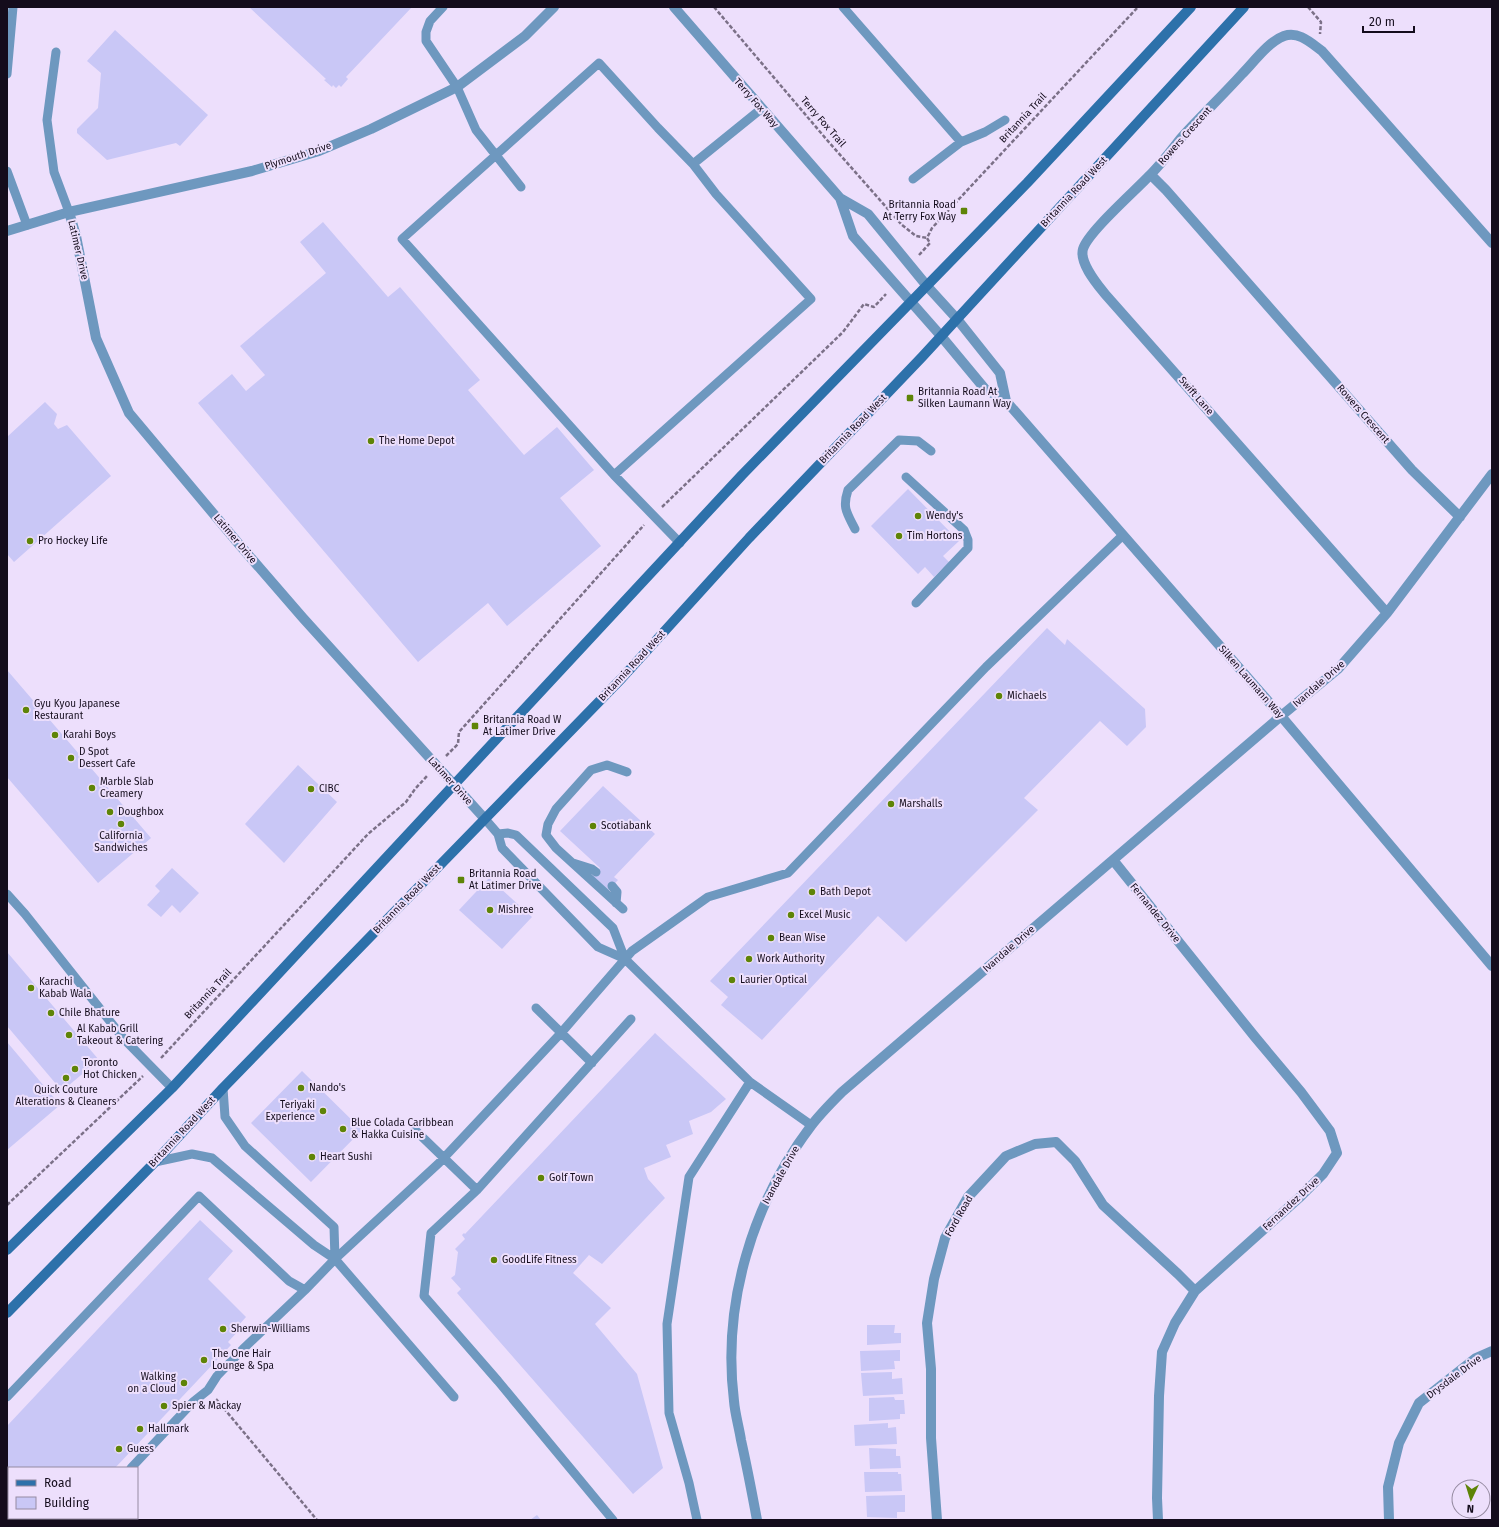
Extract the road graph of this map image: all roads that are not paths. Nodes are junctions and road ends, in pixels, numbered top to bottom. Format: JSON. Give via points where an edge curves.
{"nodes":[{"id":1,"x":13,"y":7,"type":"edge"},
{"id":2,"x":443,"y":7,"type":"edge"},
{"id":3,"x":554,"y":7,"type":"edge"},
{"id":4,"x":674,"y":7,"type":"edge"},
{"id":5,"x":843,"y":7,"type":"edge"},
{"id":6,"x":1191,"y":7,"type":"edge"},
{"id":7,"x":1244,"y":7,"type":"edge"},
{"id":8,"x":56,"y":52,"type":"dead end"},
{"id":9,"x":7,"y":74,"type":"edge"},
{"id":10,"x":457,"y":87,"type":"junction"},
{"id":11,"x":761,"y":109,"type":"junction"},
{"id":12,"x":1005,"y":120,"type":"dead end"},
{"id":13,"x":961,"y":142,"type":"junction"},
{"id":14,"x":496,"y":155,"type":"junction"},
{"id":15,"x":693,"y":164,"type":"junction"},
{"id":16,"x":7,"y":171,"type":"edge"},
{"id":17,"x":1151,"y":175,"type":"junction"},
{"id":18,"x":913,"y":179,"type":"dead end"},
{"id":19,"x":521,"y":187,"type":"dead end"},
{"id":20,"x":840,"y":198,"type":"junction"},
{"id":21,"x":69,"y":212,"type":"junction"},
{"id":22,"x":27,"y":225,"type":"junction"},
{"id":23,"x":7,"y":231,"type":"edge"},
{"id":24,"x":1492,"y":243,"type":"edge"},
{"id":25,"x":927,"y":286,"type":"junction"},
{"id":26,"x":911,"y":302,"type":"junction"},
{"id":27,"x":957,"y":319,"type":"junction"},
{"id":28,"x":941,"y":336,"type":"junction"},
{"id":29,"x":1006,"y":401,"type":"junction"},
{"id":30,"x":931,"y":451,"type":"dead end"},
{"id":31,"x":1492,"y":474,"type":"edge"},
{"id":32,"x":614,"y":475,"type":"junction"},
{"id":33,"x":906,"y":477,"type":"dead end"},
{"id":34,"x":1460,"y":517,"type":"junction"},
{"id":35,"x":855,"y":529,"type":"dead end"},
{"id":36,"x":1122,"y":536,"type":"junction"},
{"id":37,"x":680,"y":543,"type":"junction"},
{"id":38,"x":916,"y":603,"type":"dead end"},
{"id":39,"x":1387,"y":613,"type":"junction"},
{"id":40,"x":1281,"y":716,"type":"junction"},
{"id":41,"x":627,"y":772,"type":"dead end"},
{"id":42,"x":454,"y":786,"type":"junction"},
{"id":43,"x":485,"y":819,"type":"junction"},
{"id":44,"x":498,"y":834,"type":"junction"},
{"id":45,"x":1113,"y":860,"type":"junction"},
{"id":46,"x":572,"y":863,"type":"junction"},
{"id":47,"x":596,"y":872,"type":"dead end"},
{"id":48,"x":612,"y":886,"type":"dead end"},
{"id":49,"x":7,"y":894,"type":"edge"},
{"id":50,"x":625,"y":959,"type":"junction"},
{"id":51,"x":1492,"y":966,"type":"edge"},
{"id":52,"x":536,"y":1008,"type":"dead end"},
{"id":53,"x":630,"y":1019,"type":"dead end"},
{"id":54,"x":561,"y":1033,"type":"junction"},
{"id":55,"x":592,"y":1062,"type":"junction"},
{"id":56,"x":750,"y":1082,"type":"junction"},
{"id":57,"x":172,"y":1088,"type":"junction"},
{"id":58,"x":223,"y":1088,"type":"junction"},
{"id":59,"x":811,"y":1125,"type":"junction"},
{"id":60,"x":415,"y":1130,"type":"dead end"},
{"id":61,"x":444,"y":1158,"type":"junction"},
{"id":62,"x":155,"y":1162,"type":"junction"},
{"id":63,"x":477,"y":1190,"type":"junction"},
{"id":64,"x":7,"y":1250,"type":"edge"},
{"id":65,"x":335,"y":1259,"type":"junction"},
{"id":66,"x":305,"y":1290,"type":"junction"},
{"id":67,"x":1195,"y":1291,"type":"junction"},
{"id":68,"x":7,"y":1314,"type":"edge"},
{"id":69,"x":1492,"y":1351,"type":"edge"},
{"id":70,"x":7,"y":1397,"type":"edge"},
{"id":71,"x":454,"y":1397,"type":"dead end"},
{"id":72,"x":132,"y":1467,"type":"edge"},
{"id":73,"x":613,"y":1520,"type":"edge"},
{"id":74,"x":697,"y":1520,"type":"edge"},
{"id":75,"x":757,"y":1520,"type":"edge"},
{"id":76,"x":937,"y":1520,"type":"edge"},
{"id":77,"x":1158,"y":1520,"type":"edge"},
{"id":78,"x":1389,"y":1520,"type":"edge"}],
"edges":[{"from":1,"to":9,"type":"lane"},
{"from":2,"to":10,"type":"lane","via":[[430,20],[426,41]]},
{"from":3,"to":10,"type":"street","name":"Plymouth Drive","via":[[525,36]]},
{"from":4,"to":11,"type":"street","name":"Terry Fox Way"},
{"from":5,"to":13,"type":"lane"},
{"from":6,"to":25,"type":"main road"},
{"from":7,"to":27,"type":"main road","name":"Britannia Road West"},
{"from":8,"to":21,"type":"lane","via":[[47,120],[54,172]]},
{"from":10,"to":14,"type":"lane","via":[[476,130]]},
{"from":10,"to":21,"type":"street","name":"Plymouth Drive","via":[[319,151],[252,171]]},
{"from":11,"to":15,"type":"lane"},
{"from":11,"to":20,"type":"street","name":"Terry Fox Way"},
{"from":12,"to":13,"type":"lane"},
{"from":13,"to":18,"type":"lane"},
{"from":14,"to":15,"type":"lane","via":[[599,63]]},
{"from":14,"to":19,"type":"lane"},
{"from":14,"to":32,"type":"lane","via":[[402,239]]},
{"from":15,"to":32,"type":"lane","via":[[716,194],[811,299]]},
{"from":16,"to":22,"type":"lane"},
{"from":17,"to":24,"type":"street","name":"Rowers Crescent","via":[[1187,132],[1276,40],[1295,34],[1319,49]]},
{"from":17,"to":34,"type":"street","name":"Rowers Crescent","via":[[1412,470]]},
{"from":17,"to":39,"type":"street","name":"Swift Lane","via":[[1086,242],[1082,254],[1093,279]]},
{"from":20,"to":25,"type":"street","name":"Terry Fox Way","via":[[868,214]]},
{"from":20,"to":26,"type":"street","name":"Terry Fox Way","via":[[853,236]]},
{"from":21,"to":22,"type":"street","name":"Plymouth Drive"},
{"from":21,"to":42,"type":"street","name":"Latimer Drive","via":[[96,338],[130,413],[273,584]]},
{"from":22,"to":23,"type":"street","name":"Plymouth Drive"},
{"from":25,"to":26,"type":"main road"},
{"from":25,"to":27,"type":"street","name":"Terry Fox Way"},
{"from":26,"to":28,"type":"street","name":"Terry Fox Way"},
{"from":26,"to":37,"type":"main road","via":[[742,475]]},
{"from":27,"to":28,"type":"main road","name":"Britannia Road West"},
{"from":27,"to":29,"type":"street","name":"Silken Laumann Way","via":[[1000,373]]},
{"from":28,"to":29,"type":"street","name":"Silken Laumann Way","via":[[985,389]]},
{"from":28,"to":43,"type":"main road","name":"Britannia Road West","via":[[749,538],[622,678]]},
{"from":29,"to":36,"type":"street","name":"Silken Laumann Way"},
{"from":30,"to":35,"type":"lane","via":[[918,441],[899,440],[848,490],[844,502],[845,510]]},
{"from":31,"to":34,"type":"street","name":"Ivandale Drive"},
{"from":32,"to":37,"type":"lane"},
{"from":33,"to":38,"type":"lane","via":[[964,530],[968,540],[968,548]]},
{"from":34,"to":39,"type":"street","name":"Ivandale Drive"},
{"from":36,"to":40,"type":"street","name":"Silken Laumann Way"},
{"from":36,"to":50,"type":"lane","via":[[986,667],[788,873],[708,896],[632,951]]},
{"from":37,"to":42,"type":"main road"},
{"from":39,"to":40,"type":"street","name":"Ivandale Drive","via":[[1338,669]]},
{"from":40,"to":45,"type":"street","name":"Ivandale Drive"},
{"from":40,"to":51,"type":"street","name":"Silken Laumann Way"},
{"from":41,"to":46,"type":"lane","via":[[608,765],[591,770],[556,809],[548,824],[546,835]]},
{"from":42,"to":43,"type":"street","name":"Latimer Drive"},
{"from":42,"to":57,"type":"main road"},
{"from":43,"to":44,"type":"lane"},
{"from":43,"to":58,"type":"main road","name":"Britannia Road West"},
{"from":44,"to":50,"type":"lane","via":[[502,848],[598,947]]},
{"from":44,"to":50,"type":"lane","via":[[516,835],[613,928]]},
{"from":45,"to":59,"type":"street","name":"Ivandale Drive","via":[[842,1092]]},
{"from":45,"to":67,"type":"street","name":"Fernandez Drive","via":[[1301,1092],[1330,1131],[1337,1153],[1323,1174],[1300,1198]]},
{"from":46,"to":47,"type":"lane"},
{"from":46,"to":48,"type":"lane","via":[[619,906],[617,892]]},
{"from":49,"to":57,"type":"lane","via":[[124,1039]]},
{"from":50,"to":54,"type":"lane"},
{"from":50,"to":56,"type":"lane"},
{"from":52,"to":54,"type":"lane"},
{"from":53,"to":55,"type":"lane"},
{"from":54,"to":55,"type":"lane"},
{"from":54,"to":61,"type":"lane"},
{"from":55,"to":63,"type":"lane"},
{"from":56,"to":59,"type":"lane"},
{"from":56,"to":74,"type":"lane","via":[[689,1176],[667,1324],[669,1413]]},
{"from":57,"to":64,"type":"main road"},
{"from":58,"to":62,"type":"main road","name":"Britannia Road West"},
{"from":58,"to":65,"type":"lane","via":[[225,1117],[245,1146],[334,1227]]},
{"from":59,"to":75,"type":"street","name":"Ivandale Drive","via":[[777,1178],[752,1235],[743,1262],[732,1327],[731,1365],[734,1402]]},
{"from":60,"to":61,"type":"lane"},
{"from":61,"to":63,"type":"lane"},
{"from":61,"to":65,"type":"lane"},
{"from":62,"to":65,"type":"lane","via":[[192,1154],[212,1158],[314,1245]]},
{"from":62,"to":68,"type":"main road","name":"Britannia Road West"},
{"from":63,"to":73,"type":"lane","via":[[431,1233],[424,1296]]},
{"from":65,"to":66,"type":"lane"},
{"from":65,"to":71,"type":"lane"},
{"from":66,"to":70,"type":"lane","via":[[289,1281],[199,1196]]},
{"from":66,"to":72,"type":"lane","via":[[217,1376],[208,1390],[193,1402]]},
{"from":67,"to":76,"type":"street","name":"Ford Road","via":[[1103,1205],[1075,1161],[1056,1142],[1035,1144],[1006,1156],[968,1197],[945,1238],[934,1279],[927,1323]]},
{"from":67,"to":77,"type":"street","name":"Fernandez Drive","via":[[1175,1323],[1162,1352]]},
{"from":69,"to":78,"type":"street","name":"Drysdale Drive","via":[[1476,1358],[1419,1403],[1399,1443],[1388,1487]]}]}
